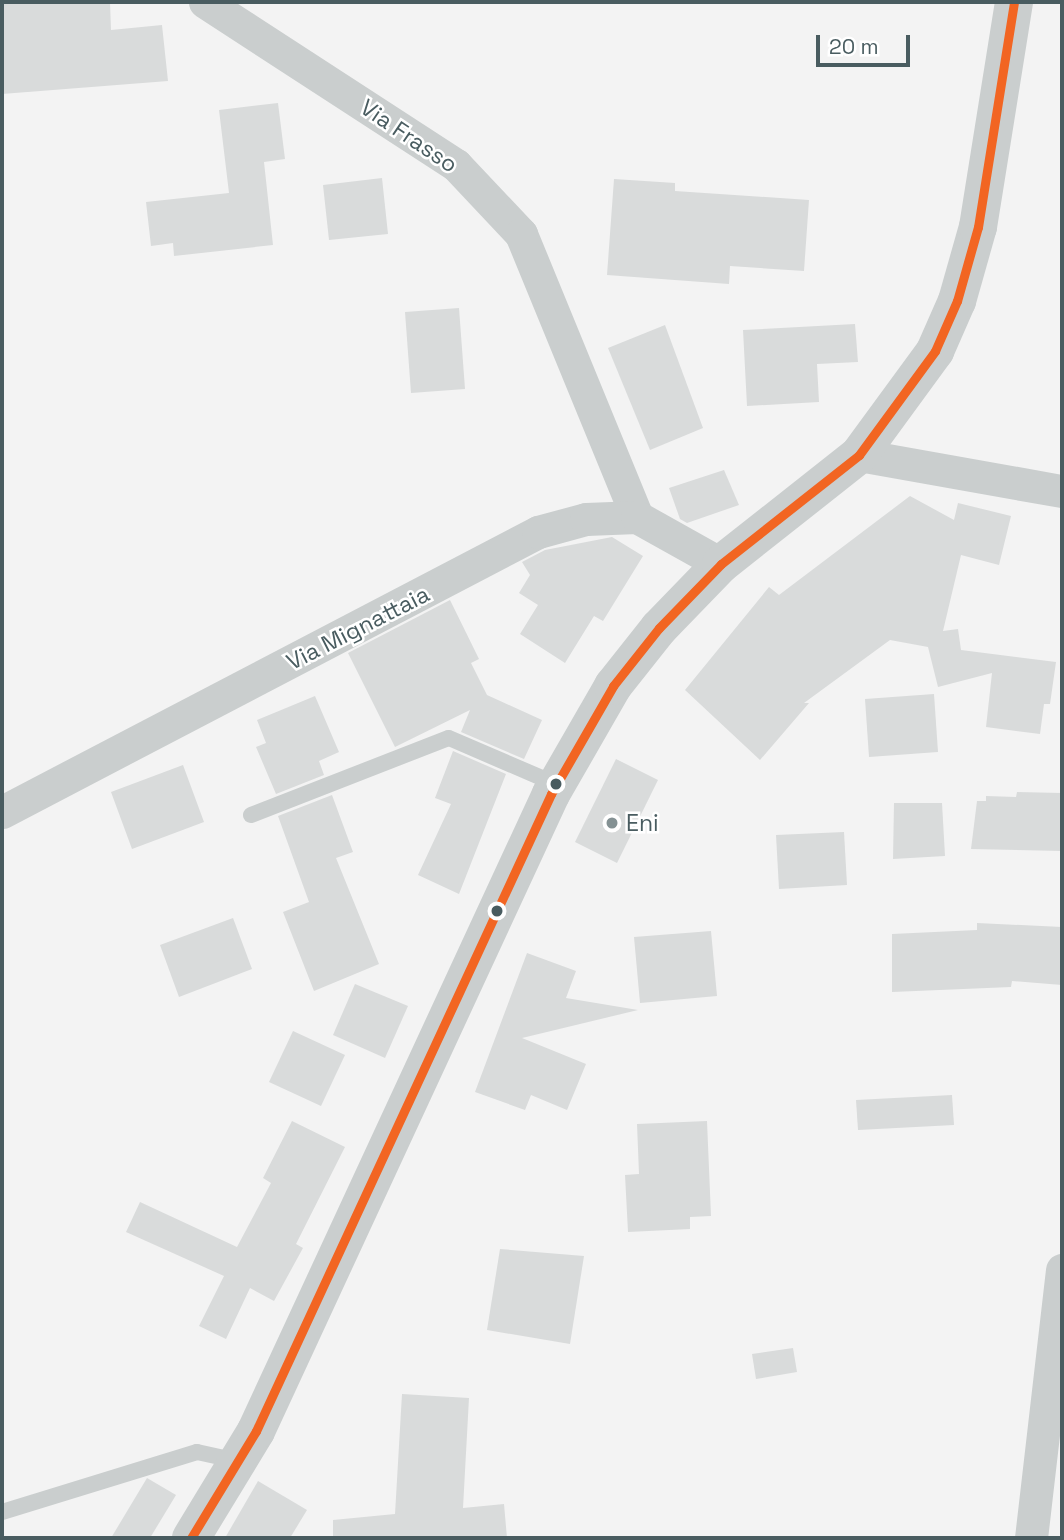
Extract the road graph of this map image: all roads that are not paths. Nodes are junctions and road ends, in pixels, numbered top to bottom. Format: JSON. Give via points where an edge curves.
{"nodes":[{"id":1,"x":205,"y":2,"type":"edge"},
{"id":2,"x":1014,"y":2,"type":"edge"},
{"id":3,"x":859,"y":455,"type":"junction"},
{"id":4,"x":1062,"y":491,"type":"edge"},
{"id":5,"x":637,"y":517,"type":"junction"},
{"id":6,"x":721,"y":564,"type":"junction"},
{"id":7,"x":556,"y":784,"type":"junction"},
{"id":8,"x":2,"y":812,"type":"edge"},
{"id":9,"x":251,"y":816,"type":"dead end"},
{"id":10,"x":1062,"y":1270,"type":"edge"},
{"id":11,"x":237,"y":1461,"type":"junction"},
{"id":12,"x":2,"y":1512,"type":"edge"},
{"id":13,"x":191,"y":1538,"type":"edge"},
{"id":14,"x":1031,"y":1538,"type":"edge"}],
"edges":[{"from":1,"to":5,"type":"street","name":"Via Frasso","via":[[456,165],[521,234]]},
{"from":2,"to":3,"type":"street","via":[[978,227],[957,301],[935,351]]},
{"from":3,"to":4,"type":"street"},
{"from":3,"to":6,"type":"street"},
{"from":5,"to":6,"type":"street"},
{"from":5,"to":8,"type":"street","name":"Via Mignattaia","via":[[586,519],[538,532]]},
{"from":6,"to":7,"type":"street","via":[[659,628],[613,687]]},
{"from":7,"to":9,"type":"lane","via":[[449,738]]},
{"from":7,"to":11,"type":"street","via":[[356,1223]]},
{"from":10,"to":14,"type":"street"},
{"from":11,"to":12,"type":"lane","via":[[197,1452]]},
{"from":11,"to":13,"type":"street"}]}
